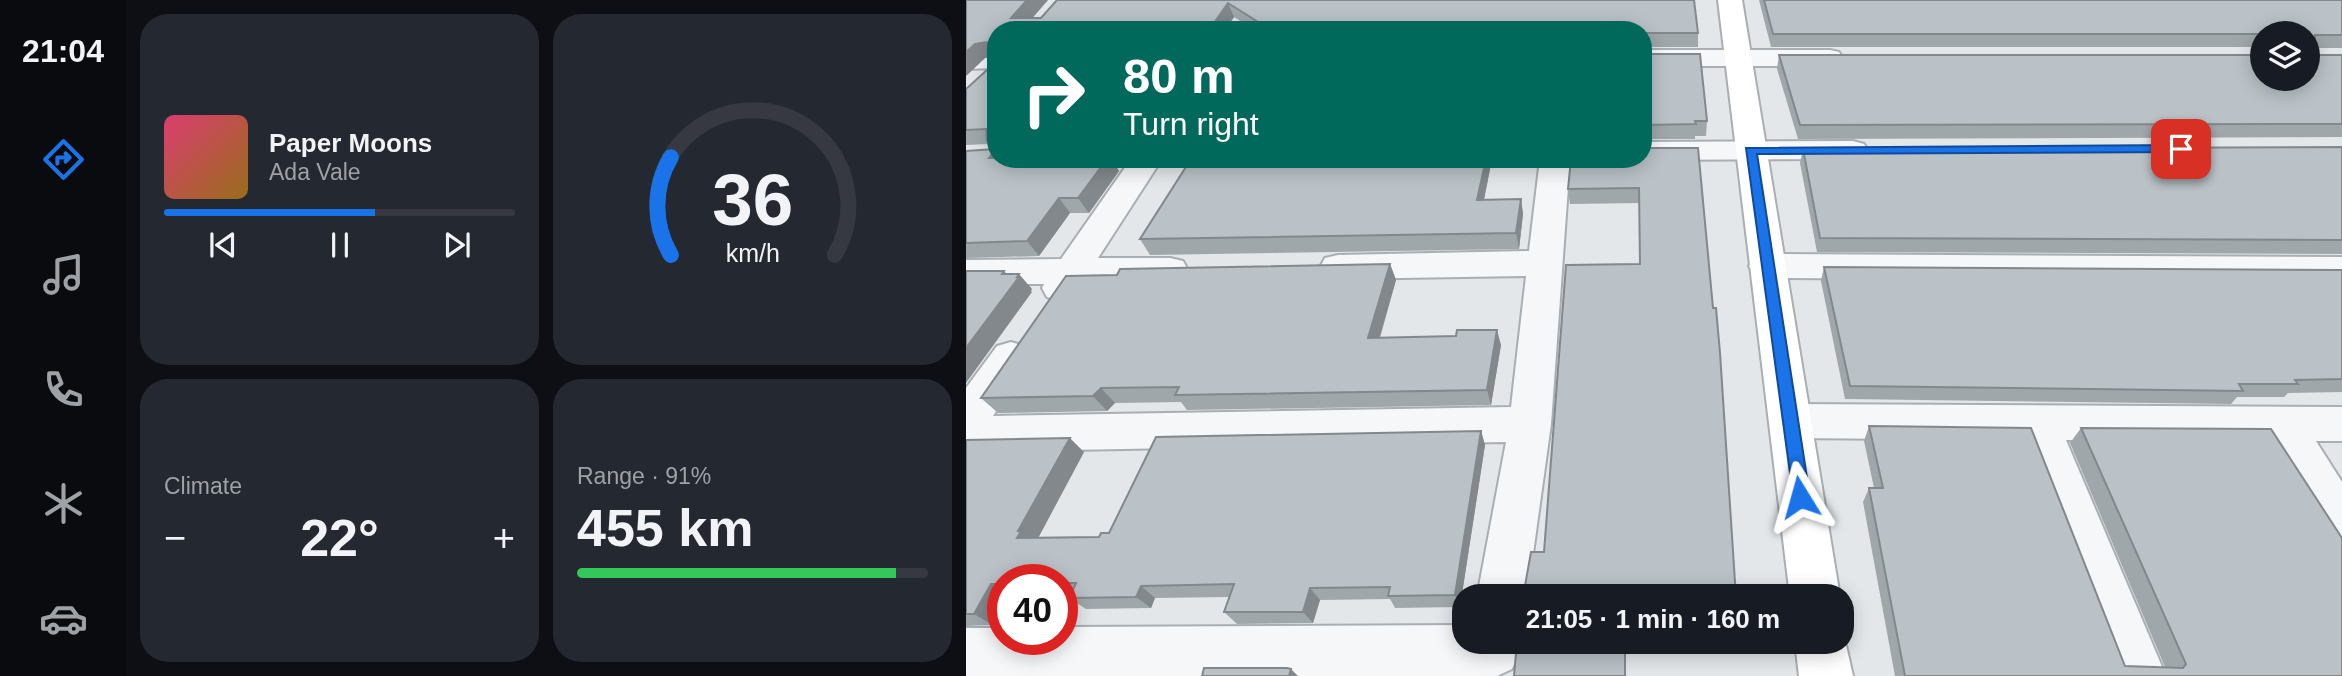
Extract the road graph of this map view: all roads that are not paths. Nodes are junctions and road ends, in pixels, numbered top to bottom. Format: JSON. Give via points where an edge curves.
{"nodes":[{"id":1,"x":1730,"y":0,"type":"edge"},
{"id":2,"x":1652,"y":58,"type":"edge"},
{"id":3,"x":1737,"y":58,"type":"junction"},
{"id":4,"x":1861,"y":58,"type":"edge"},
{"id":5,"x":966,"y":61,"type":"edge"},
{"id":6,"x":987,"y":61,"type":"edge"},
{"id":7,"x":987,"y":75,"type":"edge"},
{"id":8,"x":976,"y":86,"type":"edge"},
{"id":9,"x":1888,"y":150,"type":"edge"},
{"id":10,"x":1652,"y":151,"type":"edge"},
{"id":11,"x":1750,"y":151,"type":"junction"},
{"id":12,"x":1141,"y":168,"type":"edge"},
{"id":13,"x":1554,"y":168,"type":"edge"},
{"id":14,"x":1546,"y":263,"type":"junction"},
{"id":15,"x":1767,"y":266,"type":"junction"},
{"id":16,"x":1308,"y":268,"type":"edge"},
{"id":17,"x":2342,"y":268,"type":"edge"},
{"id":18,"x":1197,"y":270,"type":"edge"},
{"id":19,"x":966,"y":272,"type":"edge"},
{"id":20,"x":1071,"y":272,"type":"junction"},
{"id":21,"x":966,"y":421,"type":"edge"},
{"id":22,"x":1790,"y":421,"type":"junction"},
{"id":23,"x":2037,"y":422,"type":"junction"},
{"id":24,"x":2281,"y":422,"type":"junction"},
{"id":25,"x":1530,"y":424,"type":"junction"},
{"id":26,"x":2342,"y":424,"type":"edge"},
{"id":27,"x":966,"y":434,"type":"edge"},
{"id":28,"x":2342,"y":523,"type":"edge"},
{"id":29,"x":1504,"y":584,"type":"edge"},
{"id":30,"x":1813,"y":584,"type":"edge"},
{"id":31,"x":966,"y":654,"type":"edge"},
{"id":32,"x":1823,"y":654,"type":"edge"},
{"id":33,"x":1493,"y":656,"type":"edge"},
{"id":34,"x":1826,"y":676,"type":"edge"},
{"id":35,"x":2138,"y":676,"type":"edge"}],
"edges":[{"from":1,"to":3,"type":"street"},
{"from":2,"to":3,"type":"street"},
{"from":3,"to":4,"type":"street"},
{"from":3,"to":11,"type":"street"},
{"from":5,"to":6,"type":"street"},
{"from":7,"to":8,"type":"street"},
{"from":9,"to":11,"type":"street"},
{"from":10,"to":11,"type":"street"},
{"from":11,"to":15,"type":"street"},
{"from":12,"to":20,"type":"street"},
{"from":13,"to":14,"type":"street"},
{"from":14,"to":16,"type":"street"},
{"from":14,"to":25,"type":"street"},
{"from":15,"to":17,"type":"street"},
{"from":15,"to":22,"type":"street"},
{"from":18,"to":20,"type":"street"},
{"from":19,"to":20,"type":"street"},
{"from":20,"to":21,"type":"street"},
{"from":22,"to":23,"type":"street"},
{"from":22,"to":30,"type":"street"},
{"from":23,"to":24,"type":"street"},
{"from":23,"to":35,"type":"street"},
{"from":24,"to":26,"type":"street"},
{"from":24,"to":28,"type":"street"},
{"from":25,"to":27,"type":"street"},
{"from":25,"to":29,"type":"street"},
{"from":31,"to":33,"type":"street"},
{"from":32,"to":34,"type":"street"}]}
